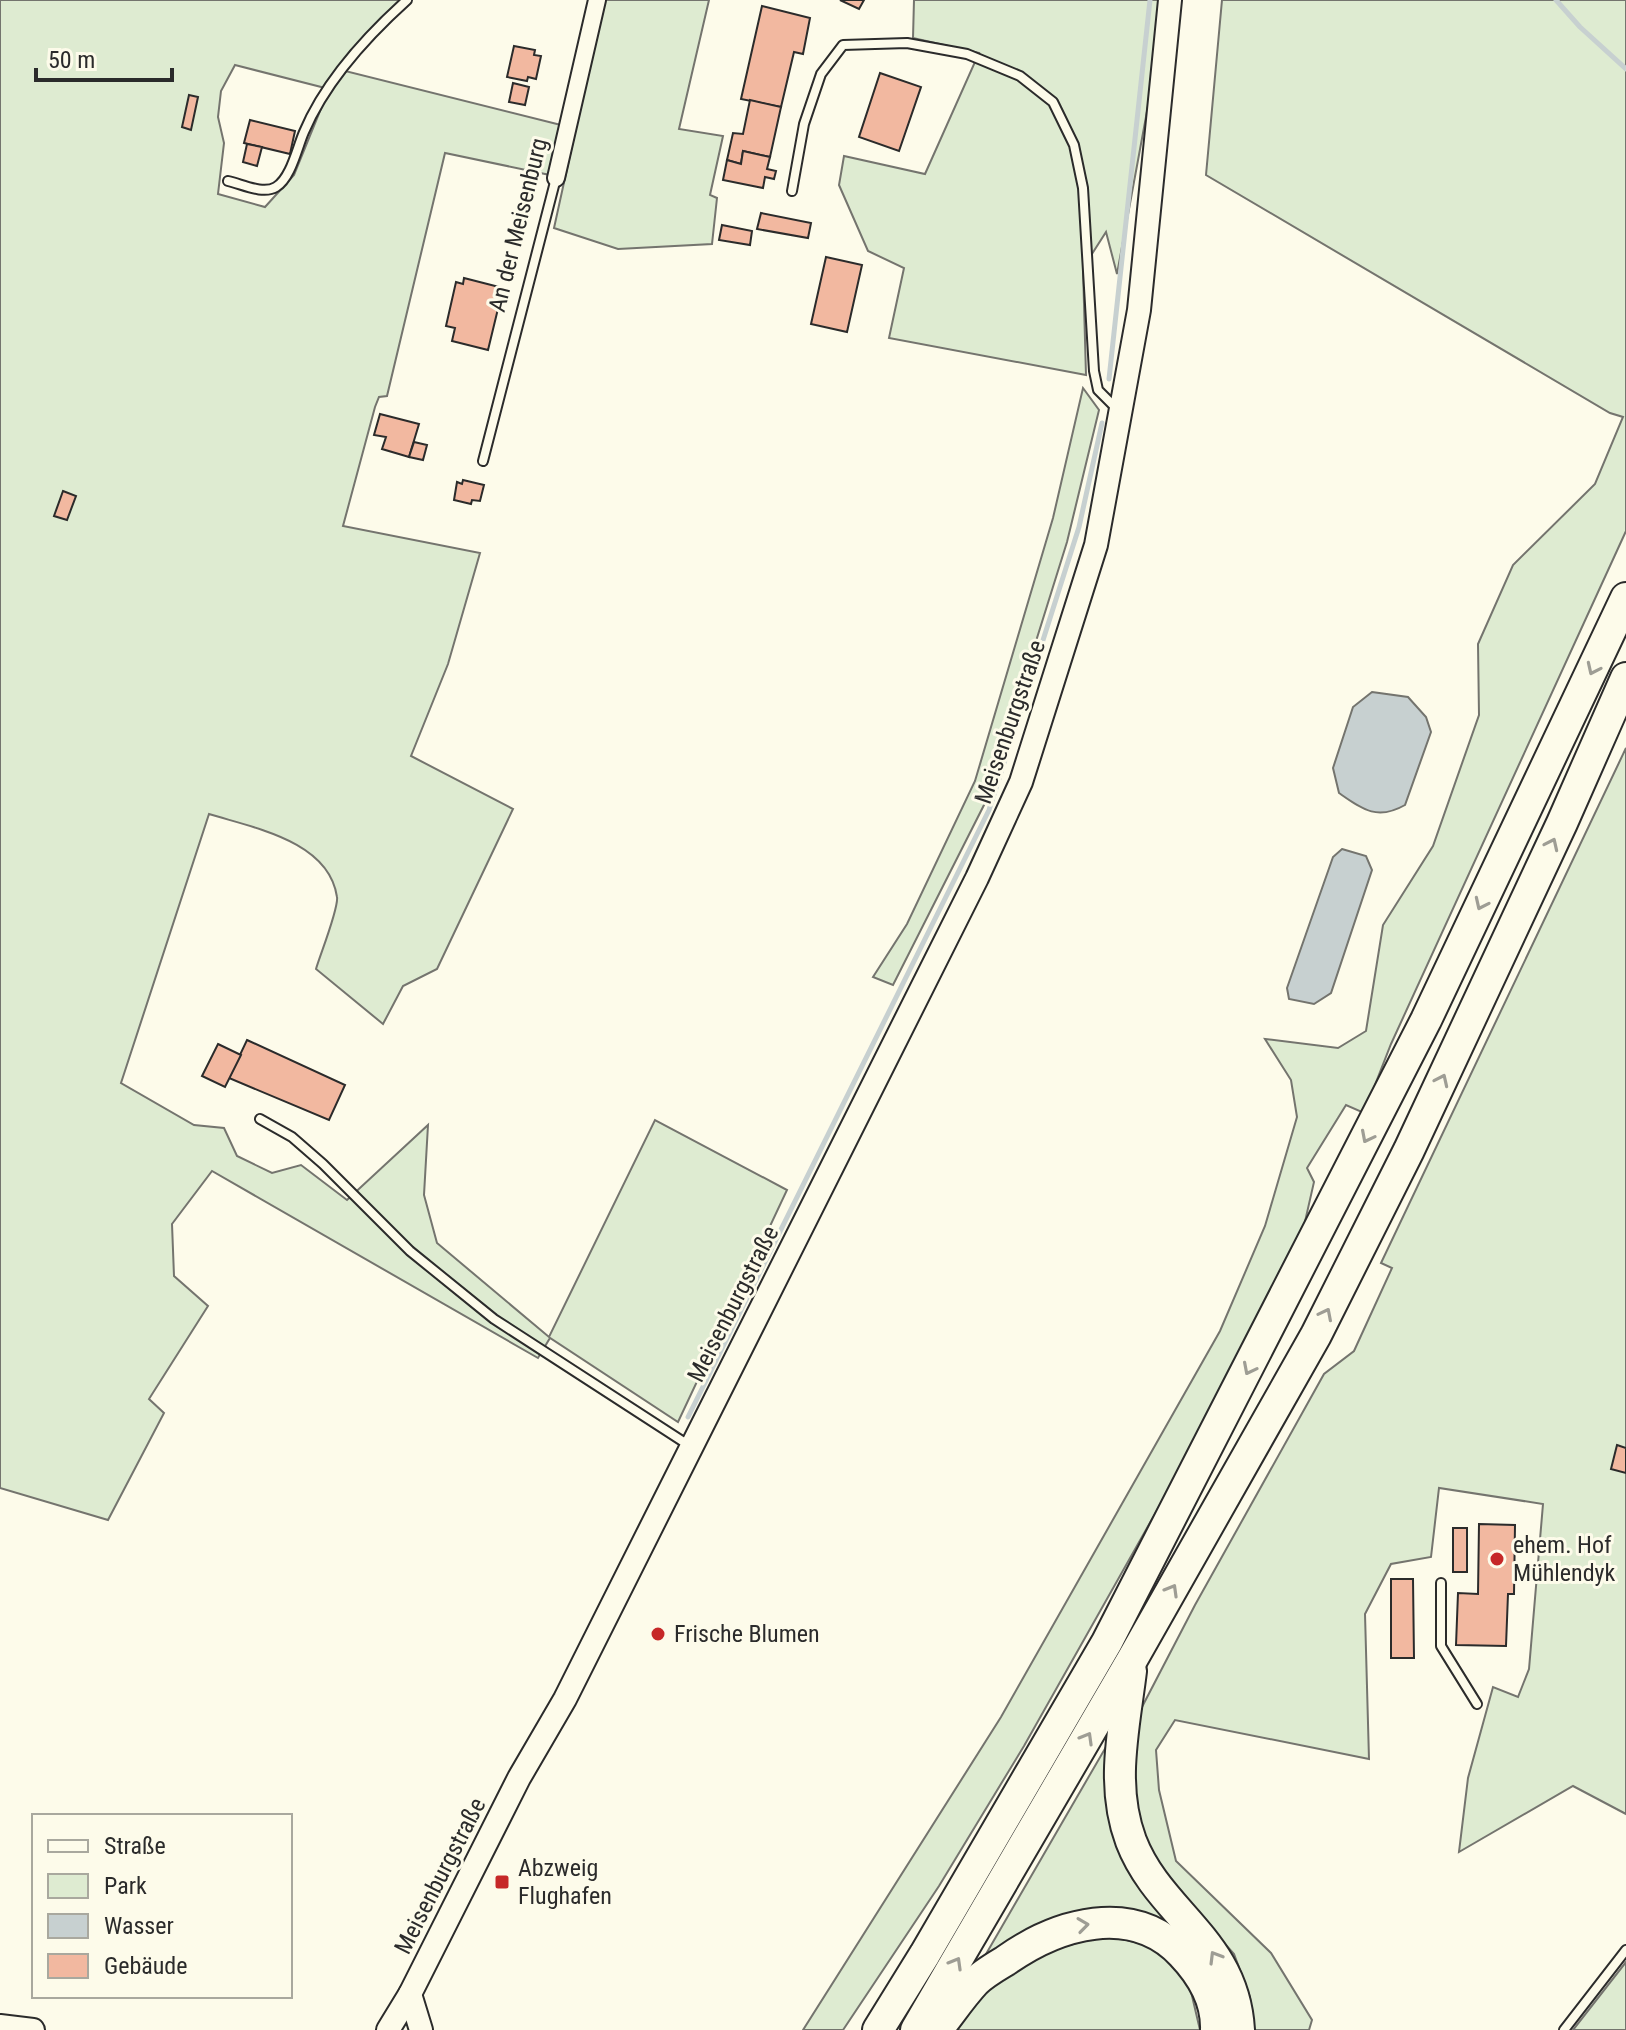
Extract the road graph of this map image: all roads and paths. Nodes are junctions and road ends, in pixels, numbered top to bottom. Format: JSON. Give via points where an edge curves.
{"nodes":[{"id":1,"x":407,"y":0,"type":"edge"},
{"id":2,"x":597,"y":0,"type":"edge"},
{"id":3,"x":1170,"y":0,"type":"edge"},
{"id":4,"x":556,"y":178,"type":"joint"},
{"id":5,"x":228,"y":181,"type":"dead end"},
{"id":6,"x":792,"y":191,"type":"dead end"},
{"id":7,"x":1122,"y":414,"type":"junction"},
{"id":8,"x":483,"y":461,"type":"dead end"},
{"id":9,"x":1626,"y":598,"type":"edge"},
{"id":10,"x":1626,"y":678,"type":"edge"},
{"id":11,"x":260,"y":1119,"type":"dead end"},
{"id":12,"x":690,"y":1446,"type":"junction"},
{"id":13,"x":1441,"y":1583,"type":"dead end"},
{"id":14,"x":1133,"y":1658,"type":"junction"},
{"id":15,"x":1477,"y":1704,"type":"dead end"},
{"id":16,"x":1626,"y":1950,"type":"edge"},
{"id":17,"x":410,"y":1994,"type":"junction"},
{"id":18,"x":0,"y":2026,"type":"edge"},
{"id":19,"x":33,"y":2030,"type":"edge"},
{"id":20,"x":388,"y":2030,"type":"edge"},
{"id":21,"x":421,"y":2030,"type":"edge"},
{"id":22,"x":878,"y":2030,"type":"edge"},
{"id":23,"x":916,"y":2030,"type":"edge"},
{"id":24,"x":937,"y":2030,"type":"edge"},
{"id":25,"x":1216,"y":2030,"type":"edge"},
{"id":26,"x":1239,"y":2030,"type":"edge"},
{"id":27,"x":1564,"y":2030,"type":"edge"}],
"edges":[{"from":1,"to":5,"type":"lane","via":[[329,86],[284,180],[263,190]]},
{"from":2,"to":4,"type":"street","name":"An der Meisenburg"},
{"from":3,"to":7,"type":"main road","name":"Meisenburgstraße","via":[[1139,310]]},
{"from":4,"to":8,"type":"lane","name":"An der Meisenburg"},
{"from":6,"to":7,"type":"lane","via":[[804,124],[821,74],[843,45],[907,43],[967,54],[1020,76],[1053,102],[1074,145],[1083,188],[1094,371],[1098,390]]},
{"from":7,"to":12,"type":"main road","name":"Meisenburgstraße","via":[[1096,545],[1021,782]]},
{"from":9,"to":22,"type":"highway","one_way":true,"via":[[1426,1020],[1114,1628]]},
{"from":14,"to":10,"type":"highway","one_way":true,"via":[[1316,1335],[1402,1165]]},
{"from":11,"to":12,"type":"lane","via":[[292,1137],[410,1251],[494,1319]]},
{"from":12,"to":17,"type":"main road","name":"Meisenburgstraße"},
{"from":13,"to":15,"type":"lane","via":[[1441,1646]]},
{"from":23,"to":14,"type":"highway","one_way":true},
{"from":26,"to":14,"type":"highway","one_way":true,"via":[[1222,1967],[1145,1869],[1124,1815],[1119,1758]]},
{"from":16,"to":27,"type":"lane"},
{"from":17,"to":20,"type":"main road","name":"Meisenburgstraße"},
{"from":17,"to":21,"type":"main road"},
{"from":18,"to":19,"type":"main road"},
{"from":24,"to":25,"type":"highway","one_way":true,"via":[[977,1981],[1025,1947],[1072,1926],[1105,1922],[1142,1928],[1173,1944],[1208,1989]]}]}
